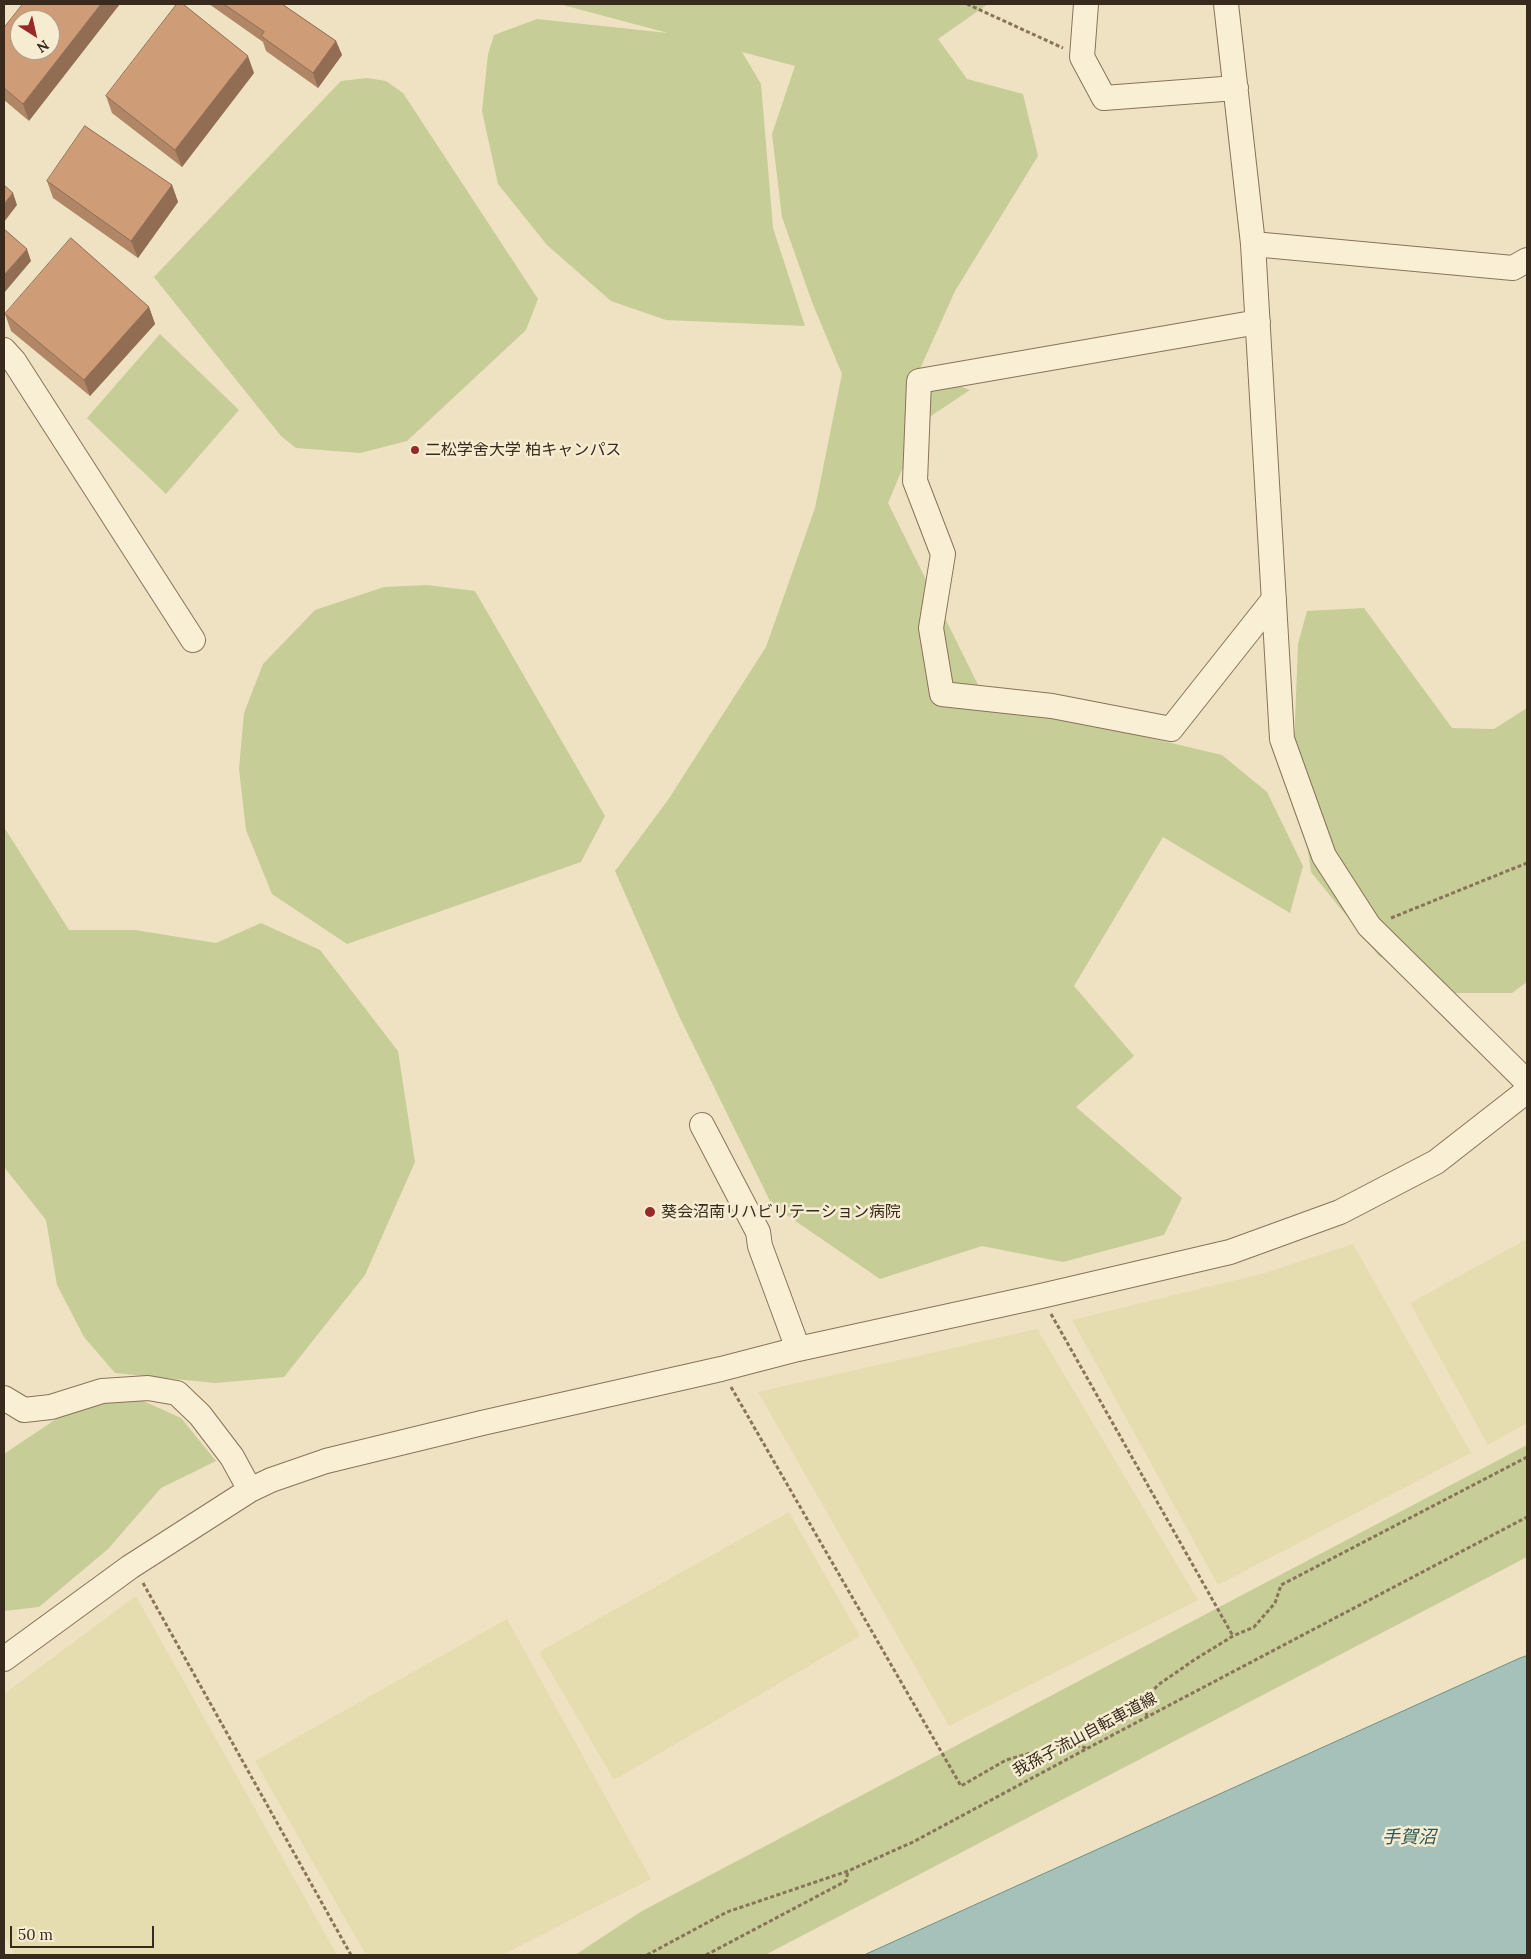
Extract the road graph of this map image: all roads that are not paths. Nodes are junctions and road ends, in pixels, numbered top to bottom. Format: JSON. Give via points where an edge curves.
{"nodes":[{"id":1,"x":1086,"y":4,"type":"edge"},
{"id":2,"x":1226,"y":4,"type":"edge"},
{"id":3,"x":1236,"y":88,"type":"junction"},
{"id":4,"x":1253,"y":244,"type":"junction"},
{"id":5,"x":1527,"y":260,"type":"edge"},
{"id":6,"x":1258,"y":322,"type":"junction"},
{"id":7,"x":4,"y":350,"type":"edge"},
{"id":8,"x":1274,"y":599,"type":"junction"},
{"id":9,"x":193,"y":640,"type":"dead end"},
{"id":10,"x":1527,"y":1082,"type":"edge"},
{"id":11,"x":1527,"y":1092,"type":"edge"},
{"id":12,"x":702,"y":1125,"type":"dead end"},
{"id":13,"x":798,"y":1349,"type":"junction"},
{"id":14,"x":4,"y":1398,"type":"edge"},
{"id":15,"x":250,"y":1490,"type":"junction"},
{"id":16,"x":4,"y":1659,"type":"edge"}],
"edges":[{"from":1,"to":3,"type":"street","via":[[1082,57],[1104,98]]},
{"from":2,"to":3,"type":"street"},
{"from":3,"to":4,"type":"street"},
{"from":4,"to":5,"type":"street","via":[[1513,268]]},
{"from":4,"to":6,"type":"street"},
{"from":6,"to":8,"type":"street"},
{"from":6,"to":8,"type":"street","via":[[919,380],[915,481],[943,554],[931,628],[942,694],[1052,706],[1170,729]]},
{"from":7,"to":9,"type":"street"},
{"from":8,"to":10,"type":"street","via":[[1282,739],[1324,856],[1370,926]]},
{"from":11,"to":13,"type":"street","via":[[1436,1162],[1340,1212],[1230,1252]]},
{"from":12,"to":13,"type":"street","via":[[758,1232],[760,1246]]},
{"from":13,"to":15,"type":"street","via":[[326,1461]]},
{"from":14,"to":15,"type":"street","via":[[24,1410],[51,1406],[102,1391],[148,1388],[176,1393],[200,1416],[232,1457]]},
{"from":15,"to":16,"type":"street","via":[[130,1567]]}]}
